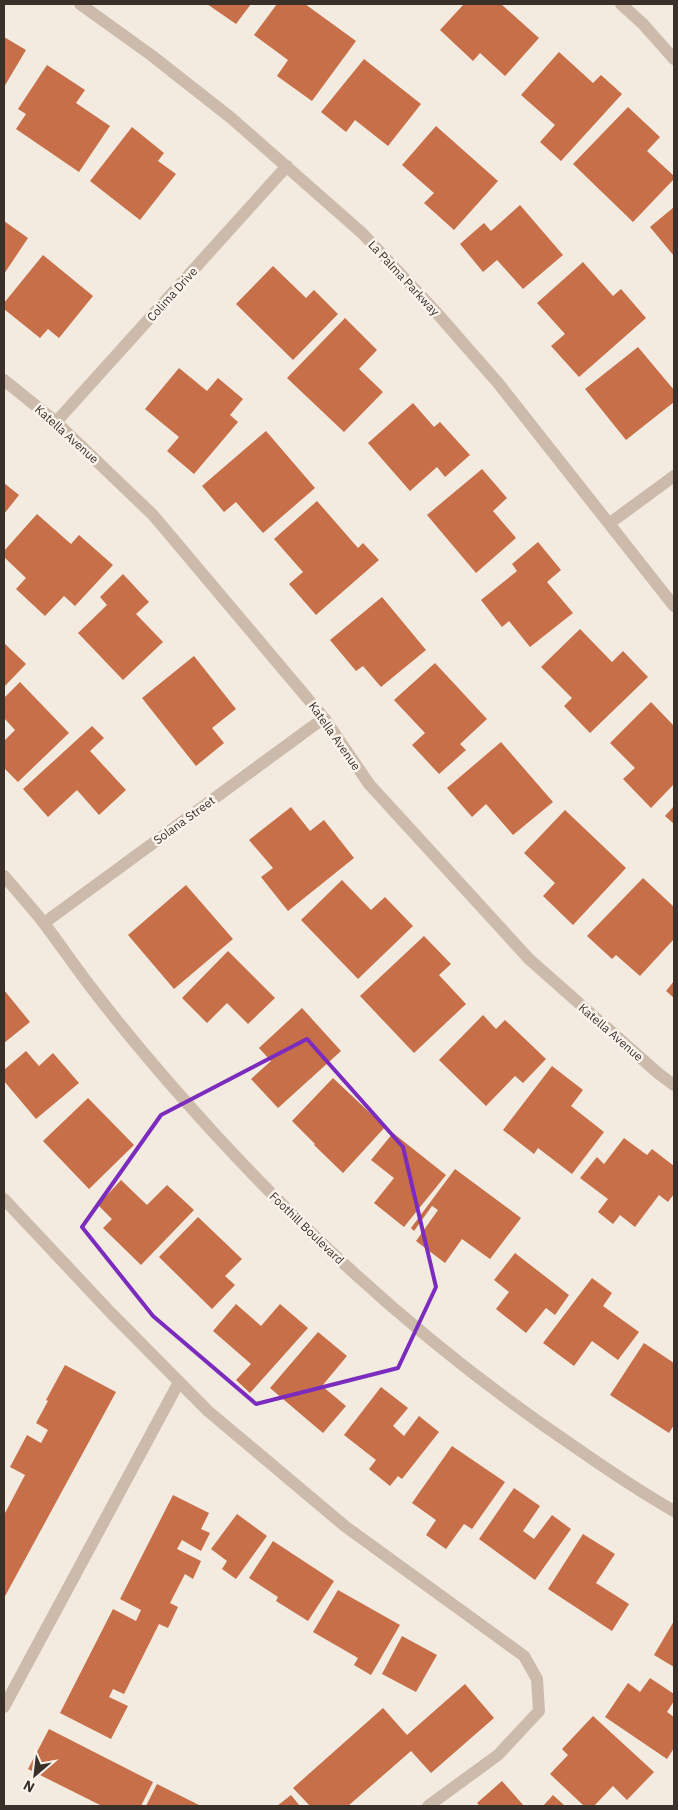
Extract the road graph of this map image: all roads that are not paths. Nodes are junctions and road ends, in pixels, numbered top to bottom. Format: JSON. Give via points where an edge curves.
{"nodes":[{"id":1,"x":80,"y":4,"type":"edge"},
{"id":2,"x":621,"y":4,"type":"edge"},
{"id":3,"x":674,"y":59,"type":"edge"},
{"id":4,"x":287,"y":166,"type":"junction"},
{"id":5,"x":4,"y":380,"type":"edge"},
{"id":6,"x":56,"y":422,"type":"junction"},
{"id":7,"x":674,"y":476,"type":"edge"},
{"id":8,"x":610,"y":523,"type":"junction"},
{"id":9,"x":674,"y":606,"type":"edge"},
{"id":10,"x":324,"y":718,"type":"junction"},
{"id":11,"x":4,"y":876,"type":"edge"},
{"id":12,"x":44,"y":923,"type":"junction"},
{"id":13,"x":674,"y":1085,"type":"edge"},
{"id":14,"x":4,"y":1199,"type":"edge"},
{"id":15,"x":179,"y":1382,"type":"junction"},
{"id":16,"x":674,"y":1511,"type":"edge"},
{"id":17,"x":4,"y":1707,"type":"edge"},
{"id":18,"x":428,"y":1806,"type":"edge"}],
"edges":[{"from":1,"to":4,"type":"street","name":"La Palma Parkway","via":[[151,55]]},
{"from":2,"to":3,"type":"street"},
{"from":4,"to":6,"type":"street","name":"Colima Drive"},
{"from":4,"to":8,"type":"street","name":"La Palma Parkway","via":[[362,233],[436,312],[498,383]]},
{"from":5,"to":6,"type":"street","name":"Katella Avenue"},
{"from":6,"to":10,"type":"street","name":"Katella Avenue","via":[[154,515]]},
{"from":7,"to":8,"type":"street"},
{"from":8,"to":9,"type":"street","name":"La Palma Parkway"},
{"from":10,"to":12,"type":"street","name":"Solana Street"},
{"from":10,"to":13,"type":"street","name":"Katella Avenue","via":[[369,784],[528,959]]},
{"from":11,"to":12,"type":"street","name":"Foothill Boulevard"},
{"from":12,"to":16,"type":"street","name":"Foothill Boulevard","via":[[90,987],[212,1132],[322,1244],[388,1305],[495,1391],[608,1470]]},
{"from":14,"to":15,"type":"street"},
{"from":15,"to":17,"type":"street"},
{"from":15,"to":18,"type":"street","via":[[208,1411],[346,1527],[524,1656],[537,1679],[539,1711],[498,1755]]}]}
